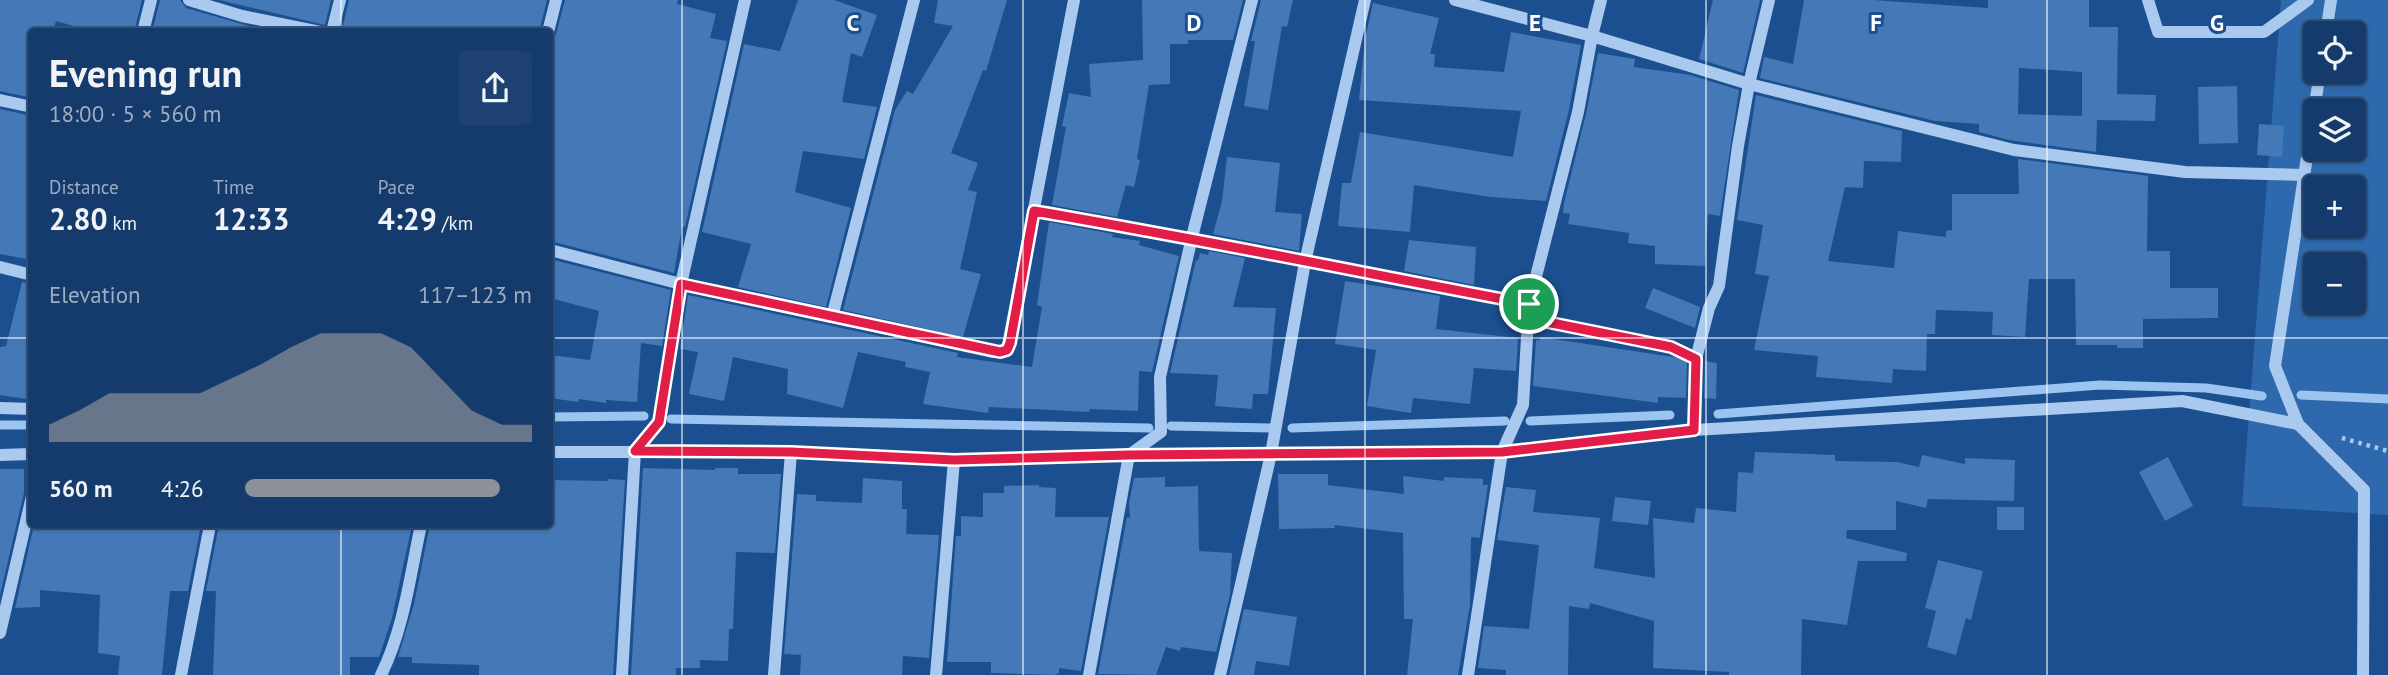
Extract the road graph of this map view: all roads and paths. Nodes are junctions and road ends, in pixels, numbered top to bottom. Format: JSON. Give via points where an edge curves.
{"nodes":[{"id":1,"x":151,"y":0,"type":"edge"},
{"id":2,"x":189,"y":0,"type":"edge"},
{"id":3,"x":340,"y":0,"type":"edge"},
{"id":4,"x":556,"y":0,"type":"edge"},
{"id":5,"x":745,"y":0,"type":"edge"},
{"id":6,"x":914,"y":0,"type":"edge"},
{"id":7,"x":1074,"y":0,"type":"edge"},
{"id":8,"x":1252,"y":0,"type":"edge"},
{"id":9,"x":1365,"y":0,"type":"edge"},
{"id":10,"x":1455,"y":0,"type":"edge"},
{"id":11,"x":1601,"y":0,"type":"edge"},
{"id":12,"x":1769,"y":0,"type":"edge"},
{"id":13,"x":2148,"y":0,"type":"edge"},
{"id":14,"x":2308,"y":0,"type":"edge"},
{"id":15,"x":2331,"y":0,"type":"edge"},
{"id":16,"x":2328,"y":21,"type":"edge"},
{"id":17,"x":144,"y":28,"type":"edge"},
{"id":18,"x":300,"y":28,"type":"edge"},
{"id":19,"x":333,"y":28,"type":"edge"},
{"id":20,"x":549,"y":28,"type":"edge"},
{"id":21,"x":1592,"y":36,"type":"junction"},
{"id":22,"x":1749,"y":84,"type":"junction"},
{"id":23,"x":2318,"y":84,"type":"edge"},
{"id":24,"x":0,"y":100,"type":"edge"},
{"id":25,"x":28,"y":106,"type":"edge"},
{"id":26,"x":2304,"y":175,"type":"joint"},
{"id":27,"x":2303,"y":182,"type":"edge"},
{"id":28,"x":1034,"y":211,"type":"junction"},
{"id":29,"x":1192,"y":237,"type":"junction"},
{"id":30,"x":553,"y":251,"type":"edge"},
{"id":31,"x":1305,"y":262,"type":"junction"},
{"id":32,"x":0,"y":267,"type":"edge"},
{"id":33,"x":28,"y":274,"type":"edge"},
{"id":34,"x":681,"y":284,"type":"junction"},
{"id":35,"x":1529,"y":304,"type":"junction"},
{"id":36,"x":832,"y":317,"type":"junction"},
{"id":37,"x":1696,"y":359,"type":"junction"},
{"id":38,"x":0,"y":408,"type":"edge"},
{"id":39,"x":28,"y":409,"type":"edge"},
{"id":40,"x":2298,"y":424,"type":"junction"},
{"id":41,"x":1694,"y":430,"type":"junction"},
{"id":42,"x":635,"y":451,"type":"junction"},
{"id":43,"x":553,"y":452,"type":"edge"},
{"id":44,"x":791,"y":452,"type":"junction"},
{"id":45,"x":1502,"y":452,"type":"junction"},
{"id":46,"x":28,"y":454,"type":"edge"},
{"id":47,"x":1271,"y":454,"type":"junction"},
{"id":48,"x":0,"y":455,"type":"edge"},
{"id":49,"x":1129,"y":455,"type":"junction"},
{"id":50,"x":954,"y":460,"type":"junction"},
{"id":51,"x":28,"y":513,"type":"edge"},
{"id":52,"x":209,"y":528,"type":"edge"},
{"id":53,"x":420,"y":528,"type":"edge"},
{"id":54,"x":0,"y":634,"type":"edge"},
{"id":55,"x":181,"y":675,"type":"edge"},
{"id":56,"x":382,"y":675,"type":"edge"},
{"id":57,"x":622,"y":675,"type":"edge"},
{"id":58,"x":774,"y":675,"type":"edge"},
{"id":59,"x":936,"y":675,"type":"edge"},
{"id":60,"x":1088,"y":675,"type":"edge"},
{"id":61,"x":1220,"y":675,"type":"edge"},
{"id":62,"x":1468,"y":675,"type":"edge"},
{"id":63,"x":2363,"y":675,"type":"edge"}],
"edges":[{"from":1,"to":17,"type":"street"},
{"from":2,"to":18,"type":"street"},
{"from":3,"to":19,"type":"street"},
{"from":4,"to":20,"type":"street"},
{"from":5,"to":34,"type":"street"},
{"from":6,"to":36,"type":"street"},
{"from":7,"to":28,"type":"street"},
{"from":8,"to":29,"type":"street"},
{"from":9,"to":31,"type":"street"},
{"from":10,"to":21,"type":"street"},
{"from":11,"to":21,"type":"street"},
{"from":12,"to":22,"type":"street"},
{"from":13,"to":14,"type":"street","via":[[2158,32],[2264,32]]},
{"from":15,"to":16,"type":"street"},
{"from":21,"to":22,"type":"street"},
{"from":21,"to":35,"type":"street","via":[[1578,112]]},
{"from":22,"to":26,"type":"street","via":[[2014,150],[2185,172]]},
{"from":22,"to":37,"type":"street","via":[[1719,286]]},
{"from":23,"to":26,"type":"street"},
{"from":24,"to":25,"type":"street"},
{"from":27,"to":40,"type":"street","via":[[2275,366]]},
{"from":28,"to":29,"type":"street"},
{"from":28,"to":36,"type":"street","via":[[1007,350],[993,352]]},
{"from":29,"to":31,"type":"street"},
{"from":29,"to":49,"type":"street","via":[[1160,377],[1161,432]]},
{"from":30,"to":34,"type":"street"},
{"from":31,"to":35,"type":"street"},
{"from":31,"to":47,"type":"street"},
{"from":32,"to":33,"type":"street"},
{"from":34,"to":36,"type":"street"},
{"from":34,"to":42,"type":"street","via":[[659,422]]},
{"from":35,"to":37,"type":"path","via":[[1532,319],[1671,347]]},
{"from":35,"to":45,"type":"street","via":[[1523,405]]},
{"from":37,"to":41,"type":"street"},
{"from":38,"to":39,"type":"street"},
{"from":40,"to":41,"type":"street","via":[[2182,401]]},
{"from":40,"to":63,"type":"street","via":[[2364,490]]},
{"from":41,"to":45,"type":"street"},
{"from":42,"to":43,"type":"street"},
{"from":42,"to":44,"type":"street"},
{"from":42,"to":57,"type":"street"},
{"from":44,"to":50,"type":"street"},
{"from":44,"to":58,"type":"street"},
{"from":45,"to":47,"type":"street"},
{"from":45,"to":62,"type":"street"},
{"from":46,"to":48,"type":"street"},
{"from":47,"to":49,"type":"street"},
{"from":47,"to":61,"type":"street"},
{"from":49,"to":50,"type":"street"},
{"from":49,"to":60,"type":"street"},
{"from":50,"to":59,"type":"street"},
{"from":51,"to":54,"type":"street"},
{"from":52,"to":55,"type":"street"},
{"from":53,"to":56,"type":"street","via":[[401,617]]}]}
